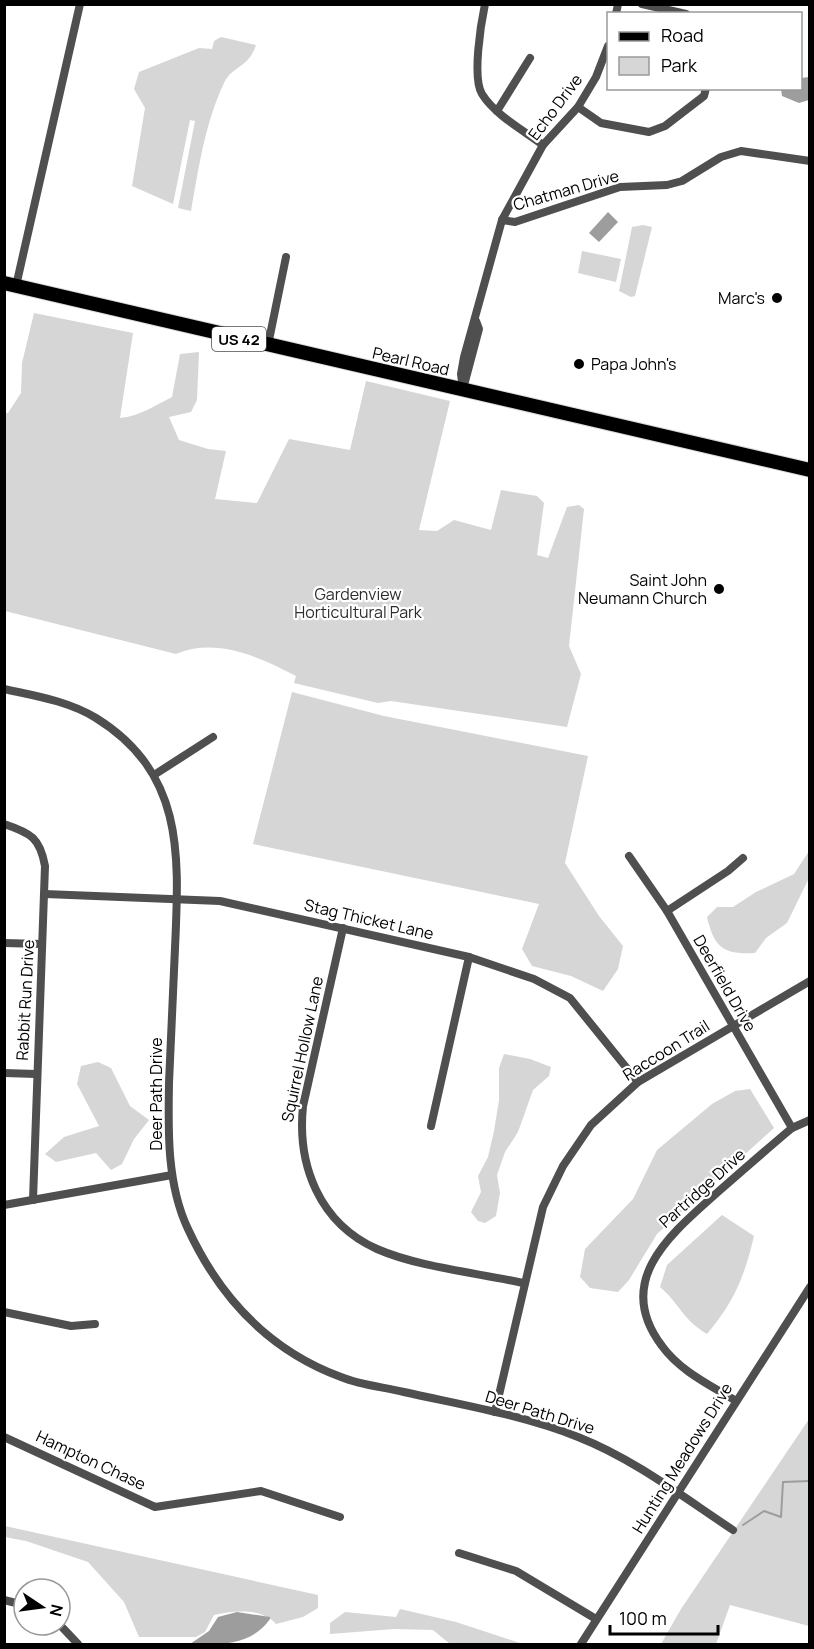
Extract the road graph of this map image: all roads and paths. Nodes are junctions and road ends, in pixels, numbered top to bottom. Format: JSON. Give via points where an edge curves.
{"nodes":[{"id":1,"x":80,"y":4,"type":"edge"},
{"id":2,"x":485,"y":4,"type":"edge"},
{"id":3,"x":642,"y":4,"type":"edge"},
{"id":4,"x":677,"y":12,"type":"edge"},
{"id":5,"x":607,"y":51,"type":"edge"},
{"id":6,"x":530,"y":58,"type":"dead end"},
{"id":7,"x":706,"y":90,"type":"edge"},
{"id":8,"x":578,"y":107,"type":"junction"},
{"id":9,"x":497,"y":111,"type":"junction"},
{"id":10,"x":543,"y":145,"type":"junction"},
{"id":11,"x":810,"y":160,"type":"edge"},
{"id":12,"x":502,"y":220,"type":"junction"},
{"id":13,"x":286,"y":257,"type":"dead end"},
{"id":14,"x":10,"y":285,"type":"edge"},
{"id":15,"x":268,"y":345,"type":"junction"},
{"id":16,"x":463,"y":390,"type":"junction"},
{"id":17,"x":810,"y":470,"type":"edge"},
{"id":18,"x":4,"y":689,"type":"edge"},
{"id":19,"x":213,"y":737,"type":"dead end"},
{"id":20,"x":154,"y":775,"type":"junction"},
{"id":21,"x":4,"y":824,"type":"edge"},
{"id":22,"x":629,"y":856,"type":"dead end"},
{"id":23,"x":743,"y":858,"type":"dead end"},
{"id":24,"x":45,"y":894,"type":"junction"},
{"id":25,"x":177,"y":898,"type":"junction"},
{"id":26,"x":667,"y":911,"type":"junction"},
{"id":27,"x":343,"y":928,"type":"junction"},
{"id":28,"x":4,"y":943,"type":"edge"},
{"id":29,"x":42,"y":944,"type":"junction"},
{"id":30,"x":469,"y":957,"type":"junction"},
{"id":31,"x":810,"y":981,"type":"edge"},
{"id":32,"x":733,"y":1026,"type":"junction"},
{"id":33,"x":4,"y":1073,"type":"edge"},
{"id":34,"x":36,"y":1074,"type":"junction"},
{"id":35,"x":638,"y":1082,"type":"junction"},
{"id":36,"x":810,"y":1120,"type":"edge"},
{"id":37,"x":431,"y":1126,"type":"dead end"},
{"id":38,"x":792,"y":1128,"type":"junction"},
{"id":39,"x":172,"y":1175,"type":"junction"},
{"id":40,"x":33,"y":1200,"type":"junction"},
{"id":41,"x":4,"y":1205,"type":"edge"},
{"id":42,"x":523,"y":1283,"type":"junction"},
{"id":43,"x":810,"y":1287,"type":"edge"},
{"id":44,"x":4,"y":1312,"type":"edge"},
{"id":45,"x":95,"y":1324,"type":"dead end"},
{"id":46,"x":736,"y":1401,"type":"junction"},
{"id":47,"x":495,"y":1412,"type":"junction"},
{"id":48,"x":4,"y":1437,"type":"edge"},
{"id":49,"x":679,"y":1495,"type":"junction"},
{"id":50,"x":340,"y":1517,"type":"dead end"},
{"id":51,"x":733,"y":1530,"type":"dead end"},
{"id":52,"x":459,"y":1553,"type":"dead end"},
{"id":53,"x":596,"y":1620,"type":"junction"},
{"id":54,"x":581,"y":1644,"type":"edge"}],
"edges":[{"from":1,"to":14,"type":"street"},
{"from":2,"to":9,"type":"street","via":[[478,65],[480,92]]},
{"from":3,"to":4,"type":"street"},
{"from":5,"to":8,"type":"street","name":"Echo Drive"},
{"from":6,"to":9,"type":"street"},
{"from":7,"to":8,"type":"street","via":[[704,96],[665,126],[649,132],[601,123]]},
{"from":8,"to":10,"type":"street","name":"Echo Drive"},
{"from":9,"to":10,"type":"street"},
{"from":10,"to":12,"type":"street","name":"Echo Drive"},
{"from":11,"to":12,"type":"street","name":"Chatman Drive","via":[[741,151],[682,181],[620,187],[515,222]]},
{"from":12,"to":16,"type":"street","name":"Echo Drive"},
{"from":13,"to":15,"type":"street"},
{"from":14,"to":15,"type":"main road","name":"Pearl Road","number":"US 42"},
{"from":15,"to":16,"type":"main road","name":"Pearl Road","number":"US 42"},
{"from":16,"to":17,"type":"main road","name":"Pearl Road","number":"US 42"},
{"from":18,"to":20,"type":"street","name":"Deer Path Drive","via":[[62,701],[96,718],[127,743]]},
{"from":19,"to":20,"type":"street"},
{"from":20,"to":25,"type":"street","name":"Deer Path Drive","via":[[169,810],[177,858]]},
{"from":21,"to":24,"type":"street","name":"Rabbit Run Drive","via":[[31,835],[42,848]]},
{"from":22,"to":26,"type":"street","name":"Deerfield Drive"},
{"from":23,"to":26,"type":"street"},
{"from":24,"to":25,"type":"street","name":"Stag Thicket Lane"},
{"from":24,"to":29,"type":"street","name":"Rabbit Run Drive"},
{"from":25,"to":27,"type":"street","name":"Stag Thicket Lane","via":[[220,901]]},
{"from":25,"to":39,"type":"street","name":"Deer Path Drive","via":[[168,1119]]},
{"from":26,"to":32,"type":"street","name":"Deerfield Drive"},
{"from":27,"to":30,"type":"street","name":"Stag Thicket Lane"},
{"from":27,"to":42,"type":"street","name":"Squirrel Hollow Lane","via":[[302,1114],[300,1133],[307,1171],[315,1188],[344,1227],[377,1249]]},
{"from":28,"to":29,"type":"street"},
{"from":29,"to":34,"type":"street","name":"Rabbit Run Drive"},
{"from":30,"to":35,"type":"street","name":"Stag Thicket Lane","via":[[534,979],[570,998]]},
{"from":30,"to":37,"type":"street"},
{"from":31,"to":32,"type":"street","name":"Raccoon Trail"},
{"from":32,"to":35,"type":"street","name":"Raccoon Trail"},
{"from":32,"to":38,"type":"street","name":"Deerfield Drive"},
{"from":33,"to":34,"type":"street"},
{"from":34,"to":40,"type":"street","name":"Rabbit Run Drive"},
{"from":35,"to":42,"type":"street","name":"Raccoon Trail","via":[[591,1125],[562,1166],[543,1207]]},
{"from":36,"to":38,"type":"street","name":"Partridge Drive"},
{"from":38,"to":46,"type":"street","name":"Partridge Drive","via":[[671,1233],[651,1262],[643,1287],[647,1321],[662,1347],[690,1373]]},
{"from":39,"to":40,"type":"street"},
{"from":39,"to":47,"type":"street","name":"Deer Path Drive","via":[[186,1225],[223,1291],[249,1320],[280,1345],[307,1363],[344,1379]]},
{"from":40,"to":41,"type":"street"},
{"from":42,"to":47,"type":"street","name":"Raccoon Trail"},
{"from":43,"to":46,"type":"street","name":"Hunting Meadows Drive"},
{"from":44,"to":45,"type":"street","via":[[71,1326]]},
{"from":46,"to":49,"type":"street","name":"Hunting Meadows Drive"},
{"from":47,"to":49,"type":"street","name":"Deer Path Drive","via":[[577,1436],[623,1457]]},
{"from":48,"to":50,"type":"street","name":"Hampton Chase","via":[[155,1507],[261,1491]]},
{"from":49,"to":51,"type":"street","name":"Deer Path Drive"},
{"from":49,"to":53,"type":"street","name":"Hunting Meadows Drive"},
{"from":52,"to":53,"type":"street","via":[[516,1571]]},
{"from":53,"to":54,"type":"street","name":"Hunting Meadows Drive"}]}
